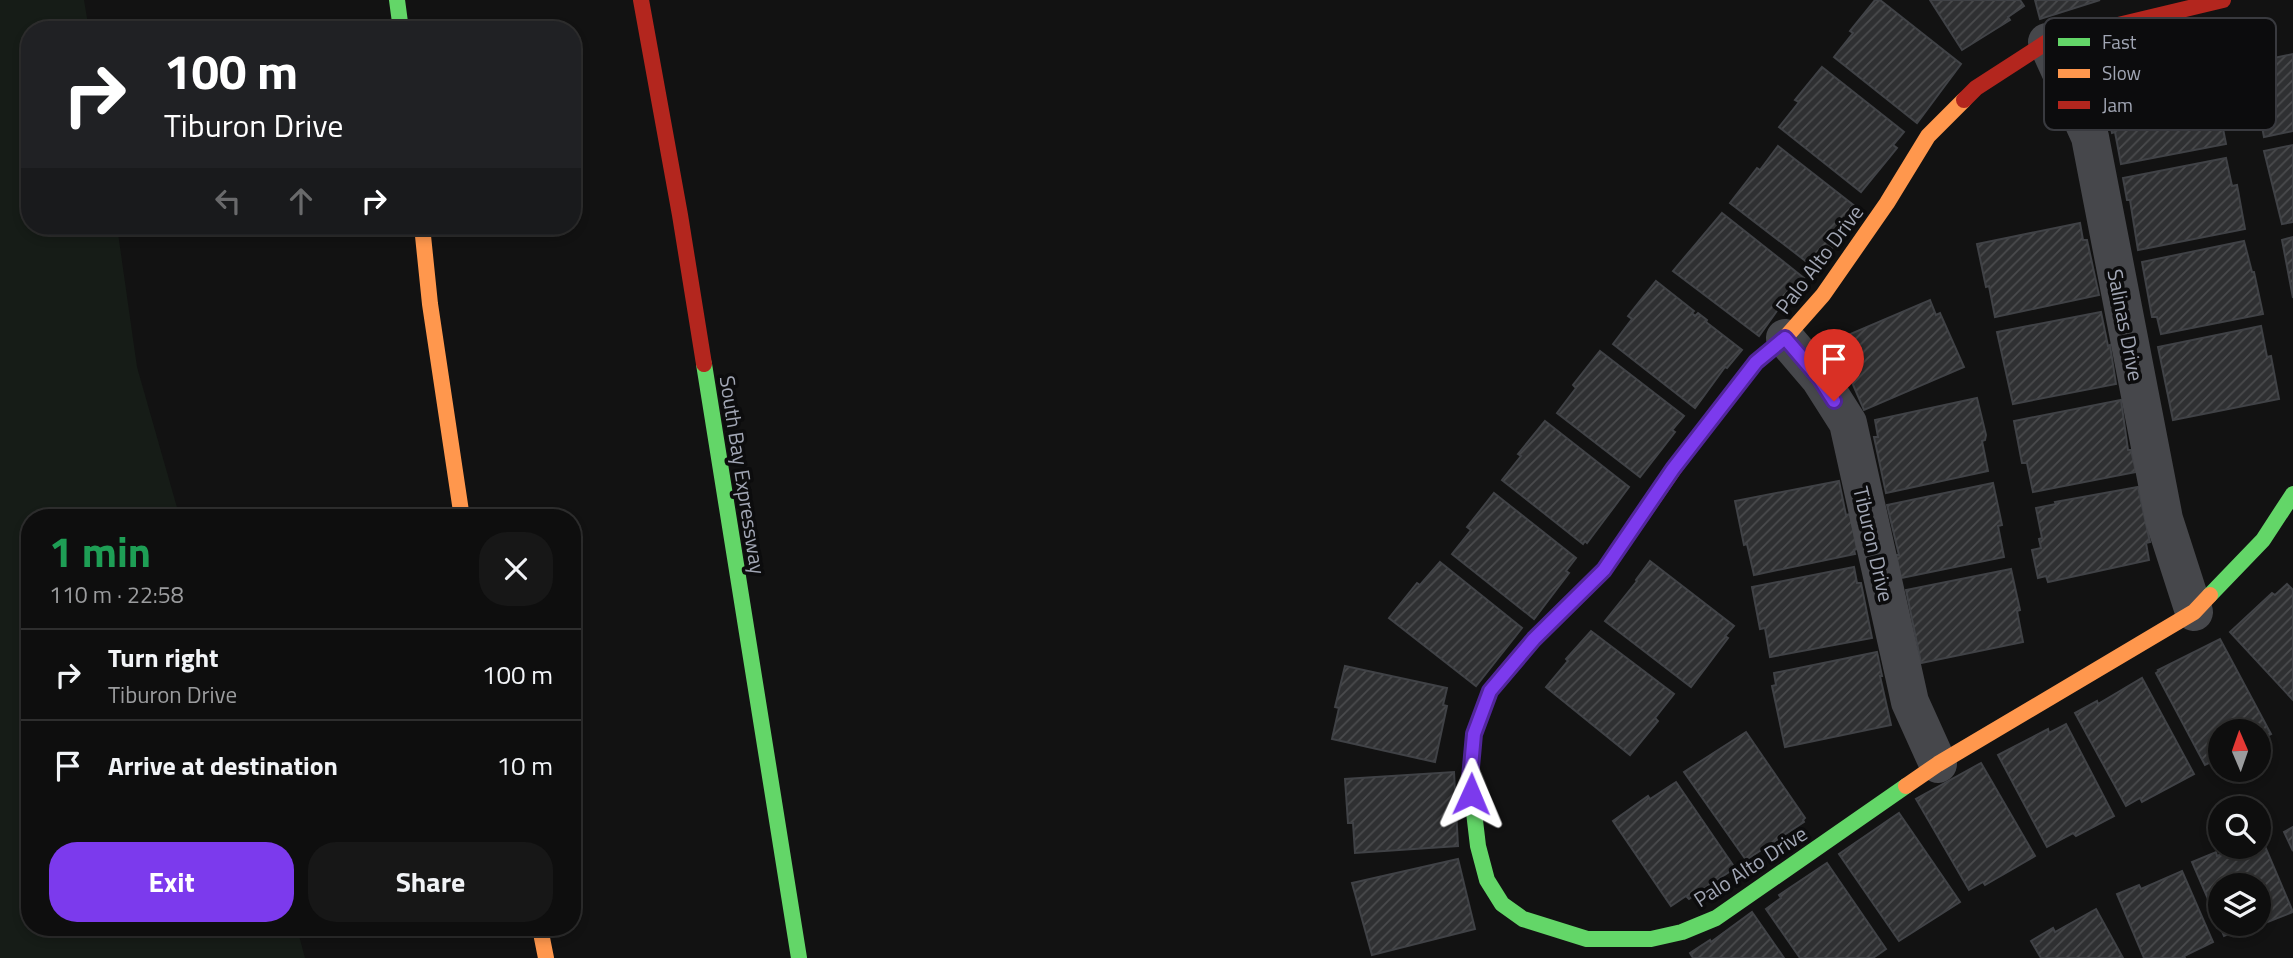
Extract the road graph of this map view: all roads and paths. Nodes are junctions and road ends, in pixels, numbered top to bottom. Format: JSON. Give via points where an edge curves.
{"nodes":[{"id":1,"x":397,"y":0,"type":"edge"},
{"id":2,"x":641,"y":0,"type":"edge"},
{"id":3,"x":2223,"y":0,"type":"edge"},
{"id":4,"x":2148,"y":18,"type":"edge"},
{"id":5,"x":400,"y":21,"type":"edge"},
{"id":6,"x":2044,"y":44,"type":"edge"},
{"id":7,"x":2087,"y":130,"type":"edge"},
{"id":8,"x":423,"y":235,"type":"edge"},
{"id":9,"x":1785,"y":338,"type":"junction"},
{"id":10,"x":2293,"y":495,"type":"edge"},
{"id":11,"x":461,"y":509,"type":"edge"},
{"id":12,"x":2194,"y":612,"type":"junction"},
{"id":13,"x":1938,"y":764,"type":"junction"},
{"id":14,"x":542,"y":936,"type":"edge"},
{"id":15,"x":1587,"y":948,"type":"edge"},
{"id":16,"x":546,"y":958,"type":"edge"},
{"id":17,"x":799,"y":958,"type":"edge"}],
"edges":[{"from":1,"to":5,"type":"main road"},
{"from":2,"to":17,"type":"main road","name":"South Bay Expressway"},
{"from":3,"to":4,"type":"main road","name":"Palo Alto Drive"},
{"from":6,"to":9,"type":"main road","name":"Palo Alto Drive","via":[[1976,88],[1928,136],[1852,256]]},
{"from":7,"to":12,"type":"street","name":"Salinas Drive","via":[[2164,519]]},
{"from":8,"to":11,"type":"main road"},
{"from":9,"to":13,"type":"street","name":"Tiburon Drive","via":[[1820,379],[1847,423],[1910,702]]},
{"from":9,"to":15,"type":"main road","name":"Palo Alto Drive","via":[[1756,362],[1673,469],[1604,570],[1534,639],[1490,691],[1474,734],[1472,811],[1487,880],[1502,904],[1523,919]]},
{"from":10,"to":12,"type":"main road","name":"Palo Alto Drive","via":[[2263,540]]},
{"from":12,"to":13,"type":"main road","name":"Palo Alto Drive"},
{"from":13,"to":15,"type":"main road","name":"Palo Alto Drive","via":[[1716,918],[1682,932]]},
{"from":14,"to":16,"type":"main road"}]}
